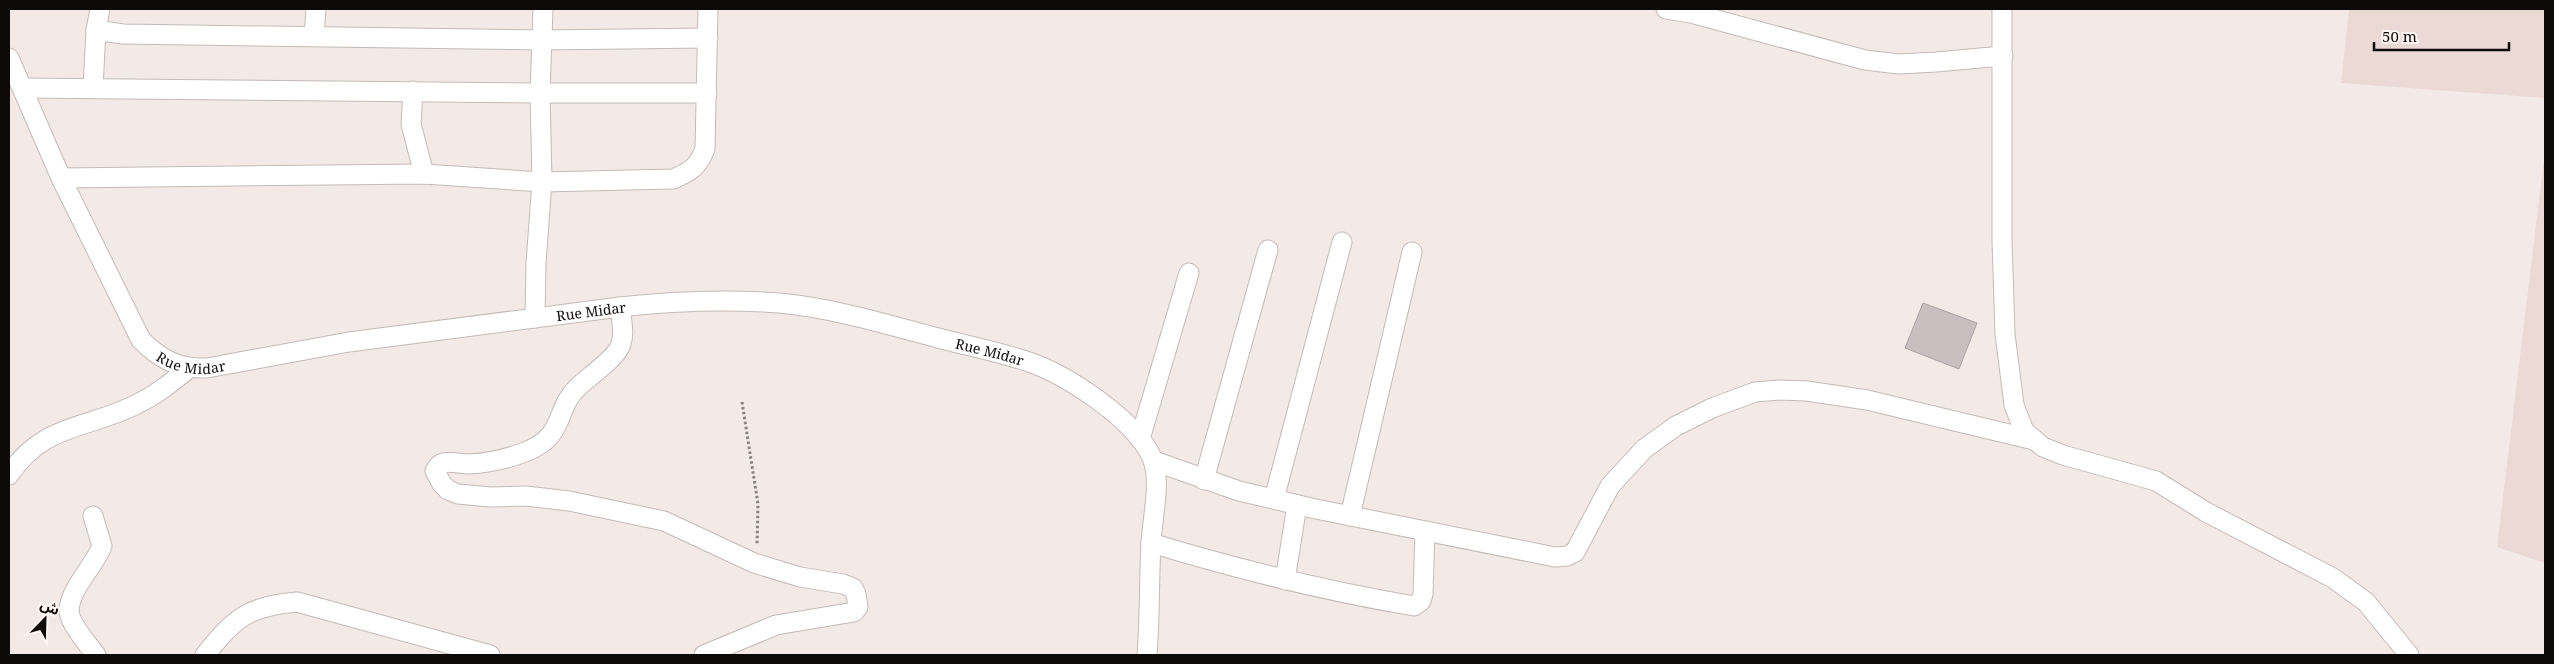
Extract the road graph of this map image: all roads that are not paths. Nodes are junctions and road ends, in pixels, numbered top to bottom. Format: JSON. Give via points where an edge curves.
{"nodes":[{"id":1,"x":100,"y":9,"type":"edge"},
{"id":2,"x":316,"y":9,"type":"edge"},
{"id":3,"x":544,"y":9,"type":"edge"},
{"id":4,"x":708,"y":9,"type":"edge"},
{"id":5,"x":1666,"y":9,"type":"edge"},
{"id":6,"x":2002,"y":9,"type":"edge"},
{"id":7,"x":96,"y":30,"type":"junction"},
{"id":8,"x":314,"y":36,"type":"junction"},
{"id":9,"x":708,"y":38,"type":"junction"},
{"id":10,"x":542,"y":40,"type":"junction"},
{"id":11,"x":2004,"y":56,"type":"junction"},
{"id":12,"x":9,"y":58,"type":"edge"},
{"id":13,"x":23,"y":88,"type":"junction"},
{"id":14,"x":93,"y":88,"type":"junction"},
{"id":15,"x":413,"y":91,"type":"junction"},
{"id":16,"x":707,"y":92,"type":"junction"},
{"id":17,"x":540,"y":93,"type":"junction"},
{"id":18,"x":424,"y":174,"type":"junction"},
{"id":19,"x":61,"y":178,"type":"junction"},
{"id":20,"x":542,"y":182,"type":"junction"},
{"id":21,"x":1342,"y":242,"type":"dead end"},
{"id":22,"x":1268,"y":250,"type":"dead end"},
{"id":23,"x":1412,"y":252,"type":"dead end"},
{"id":24,"x":1189,"y":272,"type":"dead end"},
{"id":25,"x":620,"y":306,"type":"junction"},
{"id":26,"x":535,"y":318,"type":"junction"},
{"id":27,"x":188,"y":369,"type":"junction"},
{"id":28,"x":1140,"y":439,"type":"junction"},
{"id":29,"x":2034,"y":440,"type":"junction"},
{"id":30,"x":1154,"y":461,"type":"junction"},
{"id":31,"x":9,"y":475,"type":"edge"},
{"id":32,"x":1204,"y":480,"type":"junction"},
{"id":33,"x":1274,"y":500,"type":"junction"},
{"id":34,"x":1297,"y":505,"type":"junction"},
{"id":35,"x":93,"y":516,"type":"dead end"},
{"id":36,"x":1350,"y":516,"type":"junction"},
{"id":37,"x":1425,"y":531,"type":"junction"},
{"id":38,"x":1151,"y":543,"type":"junction"},
{"id":39,"x":1285,"y":580,"type":"junction"},
{"id":40,"x":96,"y":655,"type":"edge"},
{"id":41,"x":205,"y":655,"type":"edge"},
{"id":42,"x":490,"y":655,"type":"edge"},
{"id":43,"x":704,"y":655,"type":"edge"},
{"id":44,"x":1147,"y":655,"type":"edge"},
{"id":45,"x":2409,"y":655,"type":"edge"}],
"edges":[{"from":1,"to":7,"type":"street"},
{"from":2,"to":8,"type":"street"},
{"from":3,"to":10,"type":"street"},
{"from":4,"to":9,"type":"street"},
{"from":5,"to":11,"type":"street","via":[[1865,60],[1899,64]]},
{"from":6,"to":11,"type":"street"},
{"from":7,"to":8,"type":"street","via":[[123,34]]},
{"from":7,"to":14,"type":"street"},
{"from":8,"to":10,"type":"street"},
{"from":9,"to":10,"type":"street"},
{"from":9,"to":16,"type":"street"},
{"from":10,"to":17,"type":"street"},
{"from":11,"to":29,"type":"street","via":[[2002,240],[2005,334],[2014,405],[2024,431]]},
{"from":12,"to":13,"type":"street","name":"Rue Midar"},
{"from":13,"to":14,"type":"street"},
{"from":13,"to":19,"type":"street","name":"Rue Midar"},
{"from":14,"to":15,"type":"street"},
{"from":15,"to":17,"type":"street"},
{"from":15,"to":18,"type":"street","via":[[412,124]]},
{"from":16,"to":17,"type":"street"},
{"from":16,"to":20,"type":"street","via":[[705,149],[692,172],[673,179]]},
{"from":17,"to":20,"type":"street"},
{"from":18,"to":19,"type":"street"},
{"from":18,"to":20,"type":"street"},
{"from":19,"to":27,"type":"street","name":"Rue Midar","via":[[141,340],[153,352]]},
{"from":20,"to":26,"type":"street"},
{"from":21,"to":33,"type":"street"},
{"from":22,"to":32,"type":"street"},
{"from":23,"to":36,"type":"street"},
{"from":24,"to":28,"type":"street"},
{"from":25,"to":26,"type":"street","name":"Rue Midar"},
{"from":25,"to":28,"type":"street","name":"Rue Midar","via":[[718,300],[780,303],[835,312],[916,332],[1029,362],[1072,382],[1094,397]]},
{"from":25,"to":43,"type":"street","via":[[622,332],[619,349],[576,388],[549,438],[528,451],[504,459],[470,464],[444,462],[435,471],[448,490],[458,494],[569,501],[664,521],[754,563],[800,577],[843,584],[853,588],[856,594],[858,607],[854,612],[776,624]]},
{"from":26,"to":27,"type":"street","name":"Rue Midar","via":[[349,342]]},
{"from":27,"to":31,"type":"street","via":[[164,389],[137,404],[59,431],[34,447]]},
{"from":28,"to":30,"type":"street","name":"Rue Midar"},
{"from":29,"to":37,"type":"street","via":[[1867,400],[1807,391],[1755,392],[1676,426],[1644,449],[1610,486],[1581,544],[1566,556],[1555,557]]},
{"from":29,"to":45,"type":"street","via":[[2063,455],[2156,481],[2214,516],[2334,578],[2366,602]]},
{"from":30,"to":32,"type":"street"},
{"from":30,"to":38,"type":"street"},
{"from":32,"to":33,"type":"street"},
{"from":33,"to":34,"type":"street"},
{"from":34,"to":36,"type":"street"},
{"from":34,"to":39,"type":"street"},
{"from":35,"to":40,"type":"street","via":[[102,546],[69,606],[70,617]]},
{"from":36,"to":37,"type":"street"},
{"from":37,"to":39,"type":"street","via":[[1423,594],[1415,606],[1357,597]]},
{"from":38,"to":39,"type":"street"},
{"from":38,"to":44,"type":"street"},
{"from":41,"to":42,"type":"street","via":[[225,630],[247,613],[269,604],[297,602]]}]}
